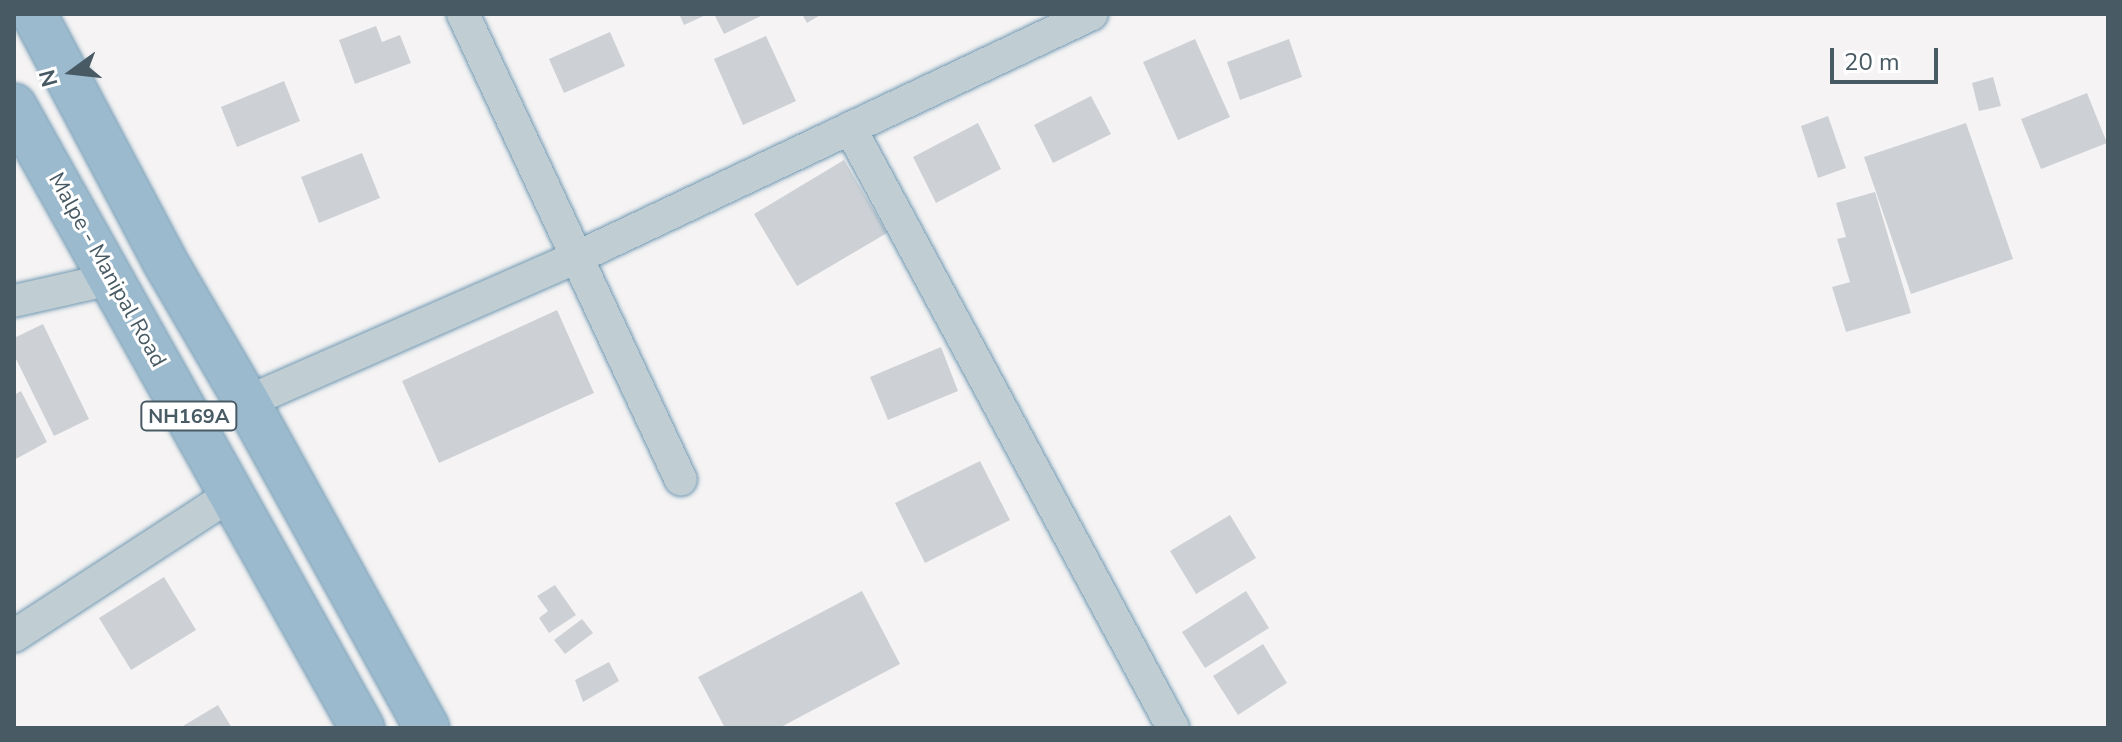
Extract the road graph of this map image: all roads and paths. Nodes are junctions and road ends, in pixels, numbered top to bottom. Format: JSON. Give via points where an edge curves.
{"nodes":[{"id":1,"x":34,"y":14,"type":"edge"},
{"id":2,"x":463,"y":14,"type":"edge"},
{"id":3,"x":1092,"y":14,"type":"edge"},
{"id":4,"x":14,"y":106,"type":"edge"},
{"id":5,"x":850,"y":128,"type":"junction"},
{"id":6,"x":97,"y":134,"type":"junction"},
{"id":7,"x":45,"y":160,"type":"junction"},
{"id":8,"x":580,"y":256,"type":"junction"},
{"id":9,"x":112,"y":279,"type":"junction"},
{"id":10,"x":14,"y":301,"type":"edge"},
{"id":11,"x":247,"y":402,"type":"junction"},
{"id":12,"x":681,"y":480,"type":"dead end"},
{"id":13,"x":232,"y":494,"type":"junction"},
{"id":14,"x":14,"y":636,"type":"edge"},
{"id":15,"x":362,"y":728,"type":"edge"},
{"id":16,"x":427,"y":728,"type":"edge"},
{"id":17,"x":1173,"y":728,"type":"edge"}],
"edges":[{"from":1,"to":6,"type":"highway","number":"NH169A"},
{"from":2,"to":8,"type":"street"},
{"from":3,"to":5,"type":"street"},
{"from":4,"to":7,"type":"highway","name":"Malpe - Manipal Road","number":"NH169A"},
{"from":5,"to":8,"type":"street"},
{"from":5,"to":17,"type":"street"},
{"from":6,"to":7,"type":"highway"},
{"from":6,"to":11,"type":"highway","number":"NH169A"},
{"from":7,"to":9,"type":"highway","name":"Malpe - Manipal Road","number":"NH169A"},
{"from":8,"to":11,"type":"street"},
{"from":8,"to":12,"type":"street"},
{"from":9,"to":10,"type":"street"},
{"from":9,"to":13,"type":"highway","name":"Malpe - Manipal Road","number":"NH169A"},
{"from":11,"to":16,"type":"highway","number":"NH169A"},
{"from":13,"to":14,"type":"street"},
{"from":13,"to":15,"type":"highway","name":"Malpe - Manipal Road","number":"NH169A"}]}
